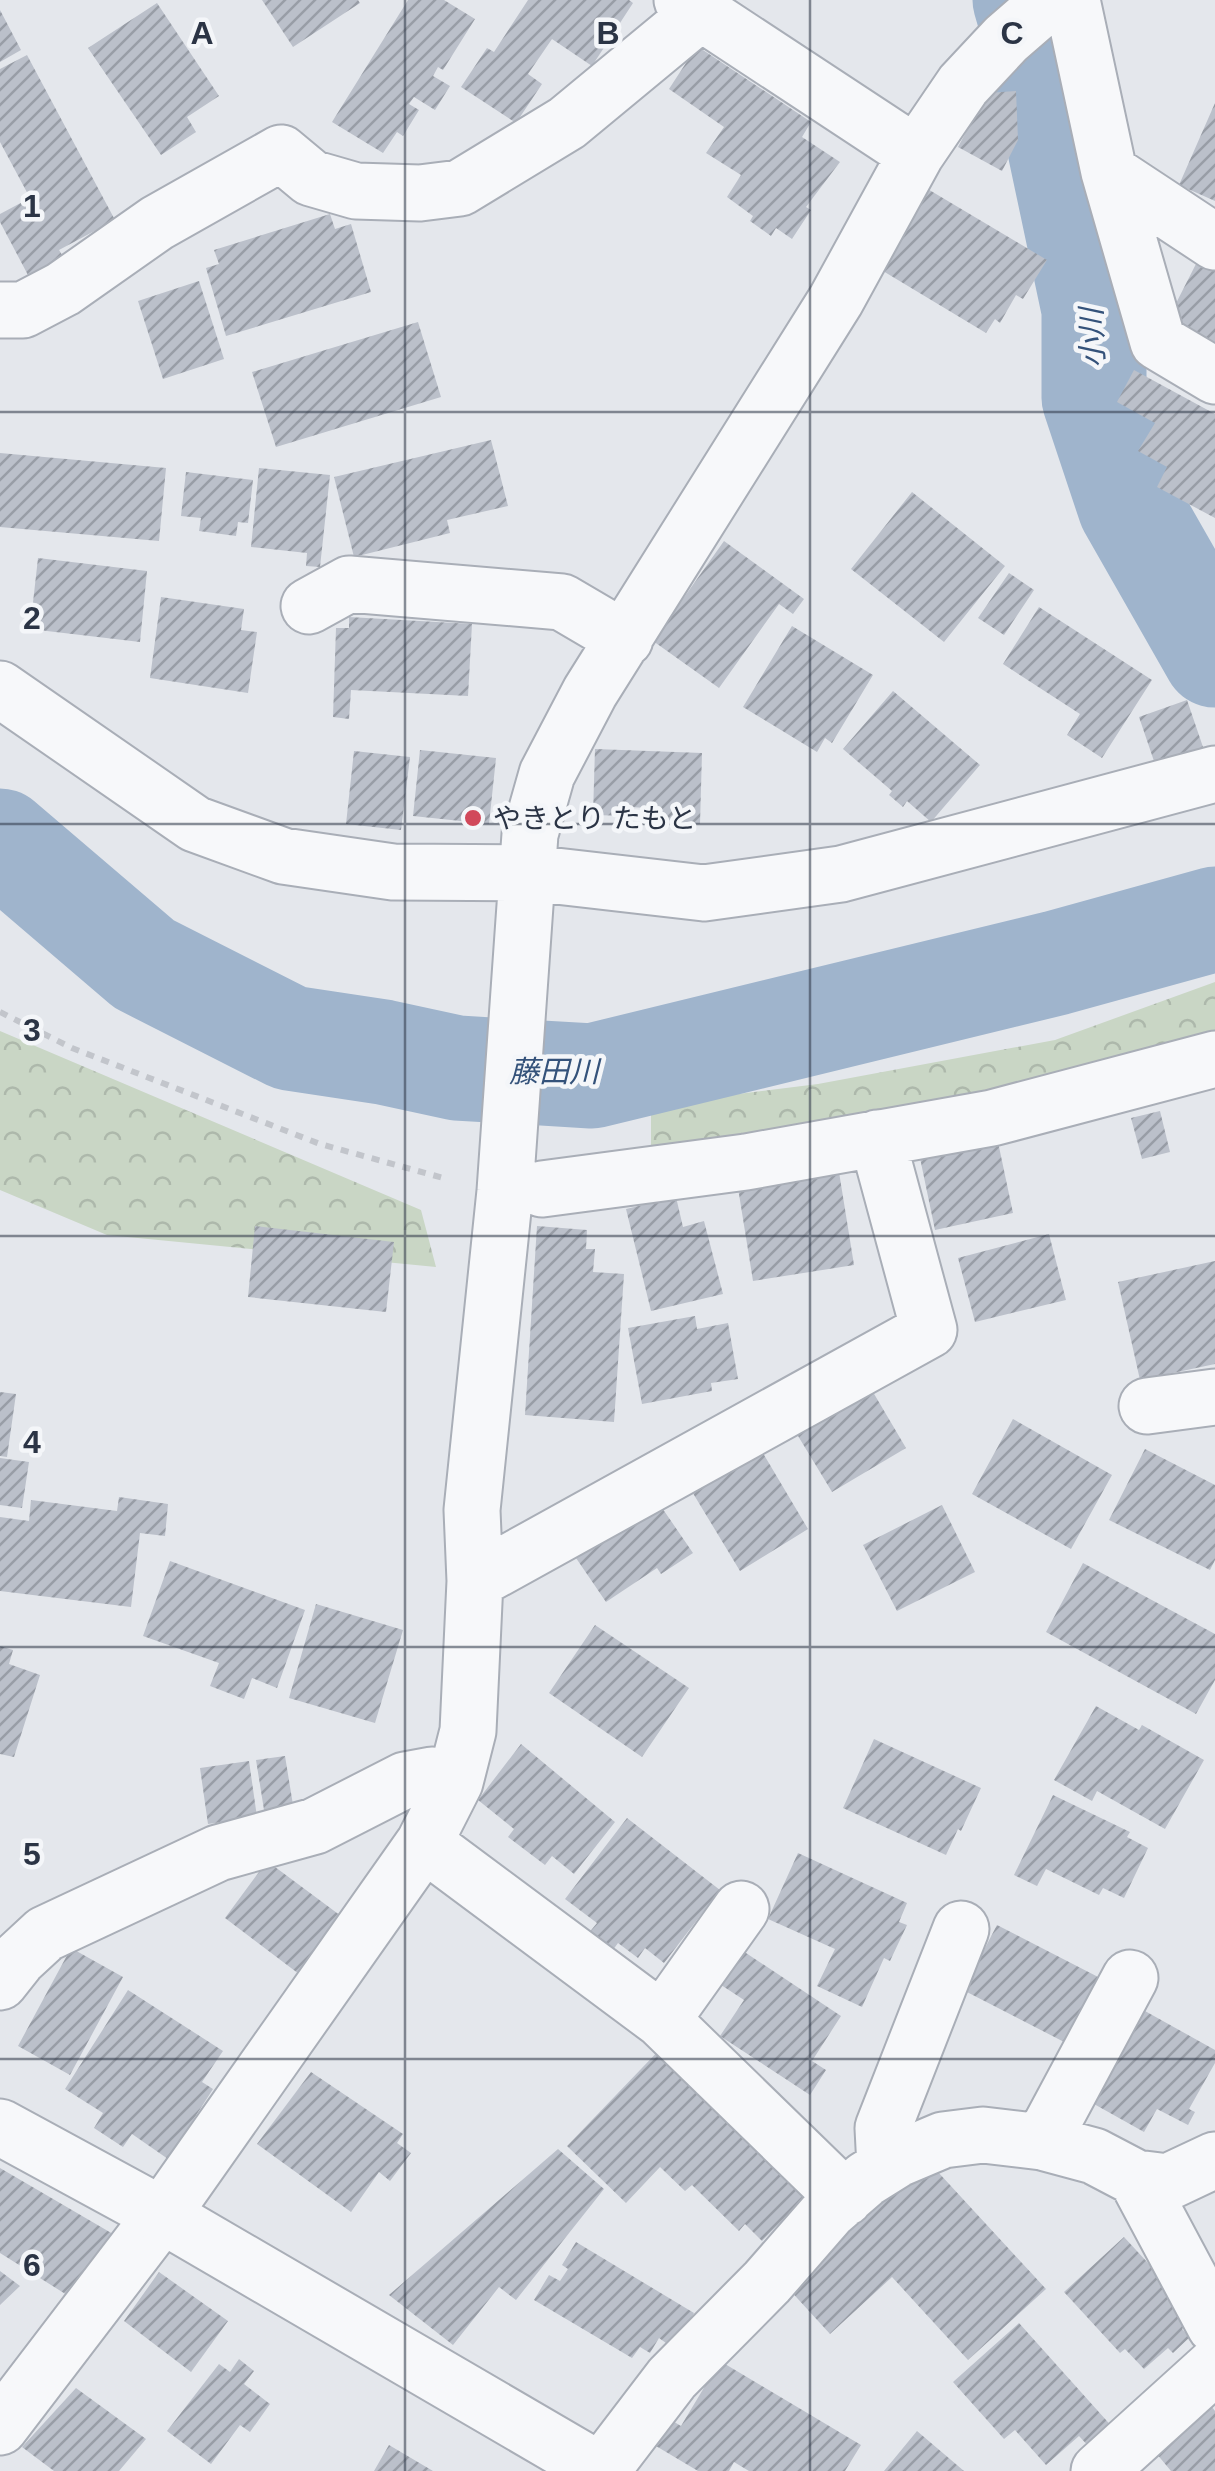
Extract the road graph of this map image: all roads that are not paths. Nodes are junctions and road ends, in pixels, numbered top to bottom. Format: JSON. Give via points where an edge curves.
{"nodes":[{"id":1,"x":1057,"y":1,"type":"edge"},
{"id":2,"x":691,"y":6,"type":"edge"},
{"id":3,"x":916,"y":154,"type":"junction"},
{"id":4,"x":1110,"y":172,"type":"junction"},
{"id":5,"x":1215,"y":242,"type":"edge"},
{"id":6,"x":0,"y":310,"type":"edge"},
{"id":7,"x":1215,"y":376,"type":"edge"},
{"id":8,"x":309,"y":606,"type":"dead end"},
{"id":9,"x":624,"y":640,"type":"junction"},
{"id":10,"x":0,"y":689,"type":"edge"},
{"id":11,"x":1215,"y":774,"type":"edge"},
{"id":12,"x":530,"y":873,"type":"junction"},
{"id":13,"x":1215,"y":1059,"type":"edge"},
{"id":14,"x":876,"y":1138,"type":"junction"},
{"id":15,"x":524,"y":1190,"type":"junction"},
{"id":16,"x":1215,"y":1397,"type":"edge"},
{"id":17,"x":1147,"y":1406,"type":"dead end"},
{"id":18,"x":476,"y":1580,"type":"junction"},
{"id":19,"x":455,"y":1782,"type":"junction"},
{"id":20,"x":424,"y":1842,"type":"junction"},
{"id":21,"x":741,"y":1909,"type":"dead end"},
{"id":22,"x":961,"y":1929,"type":"dead end"},
{"id":23,"x":1130,"y":1978,"type":"dead end"},
{"id":24,"x":0,"y":1982,"type":"edge"},
{"id":25,"x":662,"y":2020,"type":"junction"},
{"id":26,"x":0,"y":2127,"type":"edge"},
{"id":27,"x":1042,"y":2142,"type":"junction"},
{"id":28,"x":1215,"y":2160,"type":"edge"},
{"id":29,"x":1136,"y":2178,"type":"junction"},
{"id":30,"x":865,"y":2182,"type":"junction"},
{"id":31,"x":162,"y":2215,"type":"junction"},
{"id":32,"x":1215,"y":2326,"type":"edge"},
{"id":33,"x":1215,"y":2366,"type":"edge"},
{"id":34,"x":0,"y":2428,"type":"edge"},
{"id":35,"x":601,"y":2471,"type":"edge"},
{"id":36,"x":1099,"y":2471,"type":"edge"}],
"edges":[{"from":1,"to":3,"type":"street","via":[[963,85]]},
{"from":1,"to":4,"type":"street"},
{"from":2,"to":3,"type":"street"},
{"from":2,"to":6,"type":"street","via":[[568,123],[460,188],[356,191],[311,178],[281,154],[157,224],[63,288],[22,310]]},
{"from":3,"to":9,"type":"street","via":[[836,300]]},
{"from":4,"to":5,"type":"street"},
{"from":4,"to":7,"type":"street","via":[[1158,342]]},
{"from":8,"to":9,"type":"street","via":[[349,584],[562,602]]},
{"from":9,"to":12,"type":"street","via":[[547,774],[530,834]]},
{"from":10,"to":12,"type":"street","via":[[195,824],[270,851],[392,872]]},
{"from":11,"to":12,"type":"street","via":[[840,874],[704,892]]},
{"from":12,"to":15,"type":"street"},
{"from":13,"to":14,"type":"street","via":[[992,1118]]},
{"from":14,"to":15,"type":"street"},
{"from":14,"to":18,"type":"street","via":[[928,1330]]},
{"from":15,"to":18,"type":"street","via":[[472,1510]]},
{"from":16,"to":17,"type":"street"},
{"from":18,"to":19,"type":"street","via":[[468,1731]]},
{"from":19,"to":20,"type":"street"},
{"from":19,"to":24,"type":"street","via":[[432,1775],[405,1780],[315,1826],[218,1853],[45,1934]]},
{"from":20,"to":25,"type":"street"},
{"from":20,"to":31,"type":"street"},
{"from":21,"to":25,"type":"street"},
{"from":22,"to":30,"type":"street"},
{"from":23,"to":27,"type":"street"},
{"from":25,"to":30,"type":"street"},
{"from":26,"to":31,"type":"street"},
{"from":27,"to":29,"type":"street","via":[[1094,2156]]},
{"from":27,"to":30,"type":"street","via":[[943,2140]]},
{"from":28,"to":29,"type":"street","via":[[1168,2182]]},
{"from":29,"to":32,"type":"street"},
{"from":30,"to":35,"type":"street","via":[[672,2378]]},
{"from":31,"to":34,"type":"street"},
{"from":31,"to":35,"type":"street"},
{"from":33,"to":36,"type":"street"}]}
